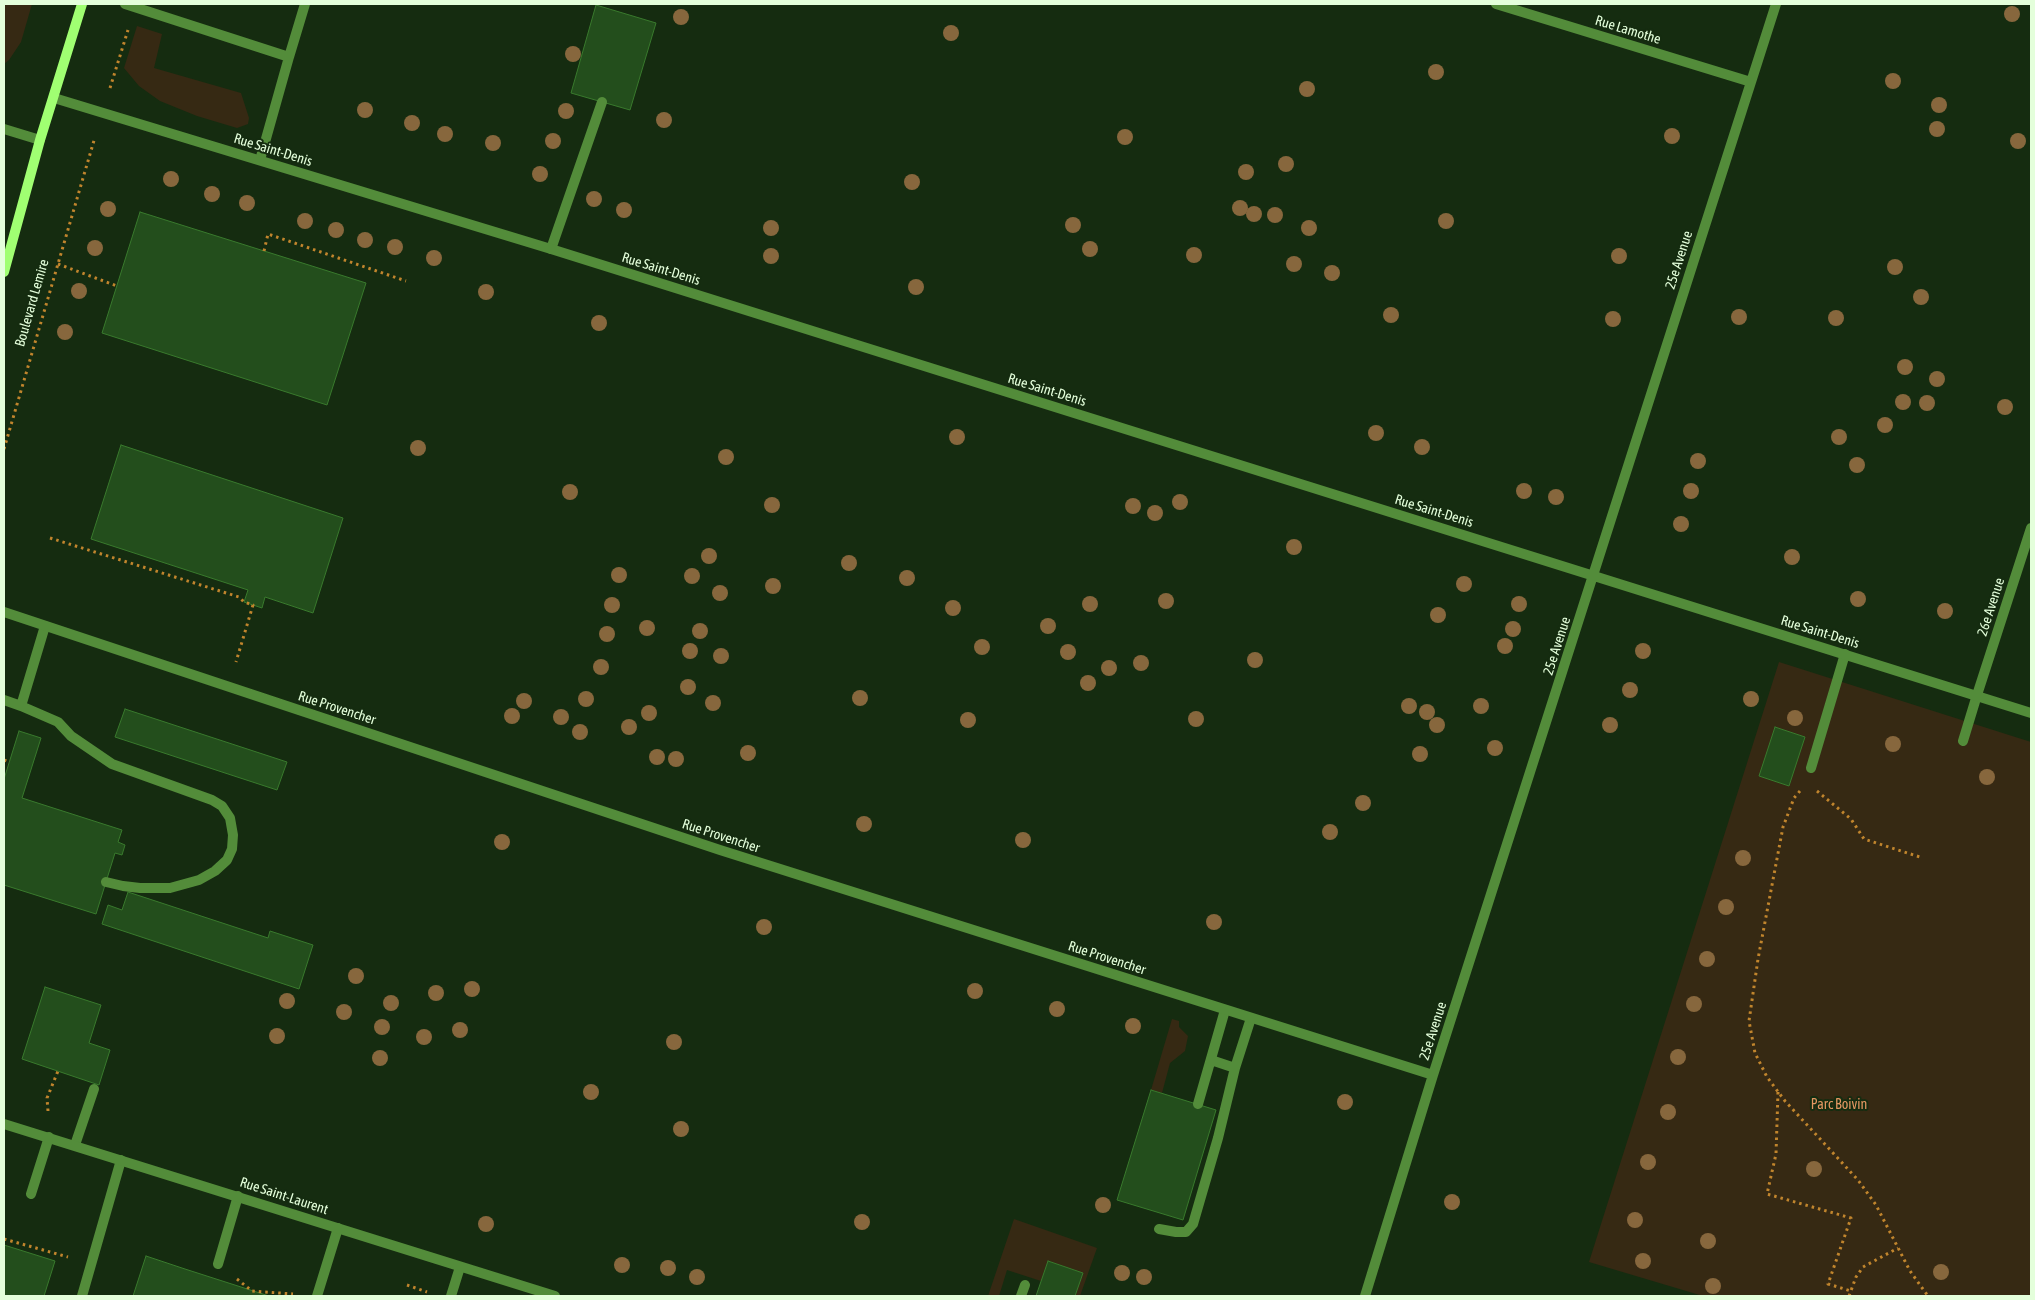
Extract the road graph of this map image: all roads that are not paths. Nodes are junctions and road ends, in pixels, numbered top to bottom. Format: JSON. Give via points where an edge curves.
{"nodes":[{"id":1,"x":82,"y":4,"type":"edge"},
{"id":2,"x":125,"y":4,"type":"edge"},
{"id":3,"x":305,"y":4,"type":"edge"},
{"id":4,"x":1496,"y":4,"type":"edge"},
{"id":5,"x":1776,"y":4,"type":"edge"},
{"id":6,"x":289,"y":57,"type":"junction"},
{"id":7,"x":1751,"y":82,"type":"junction"},
{"id":8,"x":54,"y":98,"type":"junction"},
{"id":9,"x":602,"y":102,"type":"dead end"},
{"id":10,"x":4,"y":129,"type":"edge"},
{"id":11,"x":40,"y":140,"type":"junction"},
{"id":12,"x":260,"y":160,"type":"junction"},
{"id":13,"x":551,"y":249,"type":"junction"},
{"id":14,"x":4,"y":272,"type":"edge"},
{"id":15,"x":2031,"y":528,"type":"edge"},
{"id":16,"x":1594,"y":574,"type":"junction"},
{"id":17,"x":4,"y":612,"type":"edge"},
{"id":18,"x":45,"y":626,"type":"junction"},
{"id":19,"x":1845,"y":654,"type":"junction"},
{"id":20,"x":1977,"y":695,"type":"junction"},
{"id":21,"x":4,"y":700,"type":"edge"},
{"id":22,"x":21,"y":706,"type":"junction"},
{"id":23,"x":2031,"y":713,"type":"edge"},
{"id":24,"x":1963,"y":741,"type":"dead end"},
{"id":25,"x":1811,"y":768,"type":"dead end"},
{"id":26,"x":106,"y":882,"type":"dead end"},
{"id":27,"x":1225,"y":1010,"type":"junction"},
{"id":28,"x":1251,"y":1018,"type":"junction"},
{"id":29,"x":1211,"y":1060,"type":"junction"},
{"id":30,"x":1235,"y":1068,"type":"junction"},
{"id":31,"x":1433,"y":1075,"type":"junction"},
{"id":32,"x":94,"y":1089,"type":"dead end"},
{"id":33,"x":1198,"y":1104,"type":"dead end"},
{"id":34,"x":4,"y":1124,"type":"edge"},
{"id":35,"x":49,"y":1137,"type":"junction"},
{"id":36,"x":75,"y":1145,"type":"junction"},
{"id":37,"x":121,"y":1160,"type":"junction"},
{"id":38,"x":31,"y":1194,"type":"dead end"},
{"id":39,"x":238,"y":1196,"type":"junction"},
{"id":40,"x":338,"y":1228,"type":"junction"},
{"id":41,"x":1159,"y":1229,"type":"dead end"},
{"id":42,"x":218,"y":1264,"type":"road end"},
{"id":43,"x":460,"y":1266,"type":"junction"},
{"id":44,"x":1024,"y":1285,"type":"dead end"},
{"id":45,"x":82,"y":1296,"type":"edge"},
{"id":46,"x":317,"y":1296,"type":"edge"},
{"id":47,"x":451,"y":1296,"type":"edge"},
{"id":48,"x":555,"y":1296,"type":"edge"},
{"id":49,"x":1021,"y":1296,"type":"edge"},
{"id":50,"x":1365,"y":1296,"type":"edge"}],
"edges":[{"from":1,"to":8,"type":"main road"},
{"from":2,"to":6,"type":"street"},
{"from":3,"to":6,"type":"street"},
{"from":4,"to":7,"type":"street","name":"Rue Lamothe"},
{"from":5,"to":7,"type":"street","name":"25e Avenue"},
{"from":6,"to":12,"type":"street"},
{"from":7,"to":16,"type":"street","name":"25e Avenue"},
{"from":8,"to":11,"type":"main road"},
{"from":8,"to":12,"type":"street","name":"Rue Saint-Denis"},
{"from":9,"to":13,"type":"street"},
{"from":10,"to":11,"type":"street"},
{"from":11,"to":14,"type":"main road"},
{"from":12,"to":13,"type":"street","name":"Rue Saint-Denis"},
{"from":13,"to":16,"type":"street","name":"Rue Saint-Denis"},
{"from":15,"to":20,"type":"street","name":"26e Avenue"},
{"from":16,"to":19,"type":"street","name":"Rue Saint-Denis"},
{"from":16,"to":31,"type":"street","name":"25e Avenue"},
{"from":17,"to":18,"type":"street","name":"Rue Provencher"},
{"from":18,"to":22,"type":"street"},
{"from":18,"to":27,"type":"street","name":"Rue Provencher","via":[[730,853]]},
{"from":19,"to":20,"type":"street","name":"Rue Saint-Denis"},
{"from":19,"to":25,"type":"street"},
{"from":20,"to":23,"type":"street","name":"Rue Saint-Denis"},
{"from":20,"to":24,"type":"street","name":"26e Avenue"},
{"from":21,"to":22,"type":"street"},
{"from":22,"to":26,"type":"street","via":[[58,722],[71,736],[112,764],[212,800],[222,806],[230,818],[233,835],[228,860],[199,880],[170,888],[131,887]]},
{"from":27,"to":28,"type":"street","name":"Rue Provencher"},
{"from":27,"to":29,"type":"street"},
{"from":28,"to":30,"type":"street"},
{"from":28,"to":31,"type":"street","name":"Rue Provencher"},
{"from":29,"to":30,"type":"street"},
{"from":29,"to":33,"type":"street"},
{"from":30,"to":41,"type":"street","via":[[1193,1224],[1186,1232]]},
{"from":31,"to":50,"type":"street","name":"25e Avenue"},
{"from":32,"to":36,"type":"street"},
{"from":34,"to":35,"type":"street","name":"Rue Saint-Laurent"},
{"from":35,"to":36,"type":"street","name":"Rue Saint-Laurent"},
{"from":35,"to":38,"type":"street"},
{"from":36,"to":37,"type":"street","name":"Rue Saint-Laurent"},
{"from":37,"to":39,"type":"street","name":"Rue Saint-Laurent"},
{"from":37,"to":45,"type":"street"},
{"from":39,"to":40,"type":"street","name":"Rue Saint-Laurent"},
{"from":39,"to":42,"type":"street"},
{"from":40,"to":43,"type":"street","name":"Rue Saint-Laurent"},
{"from":40,"to":46,"type":"street"},
{"from":43,"to":47,"type":"street"},
{"from":43,"to":48,"type":"street","name":"Rue Saint-Laurent"},
{"from":44,"to":49,"type":"street"}]}
